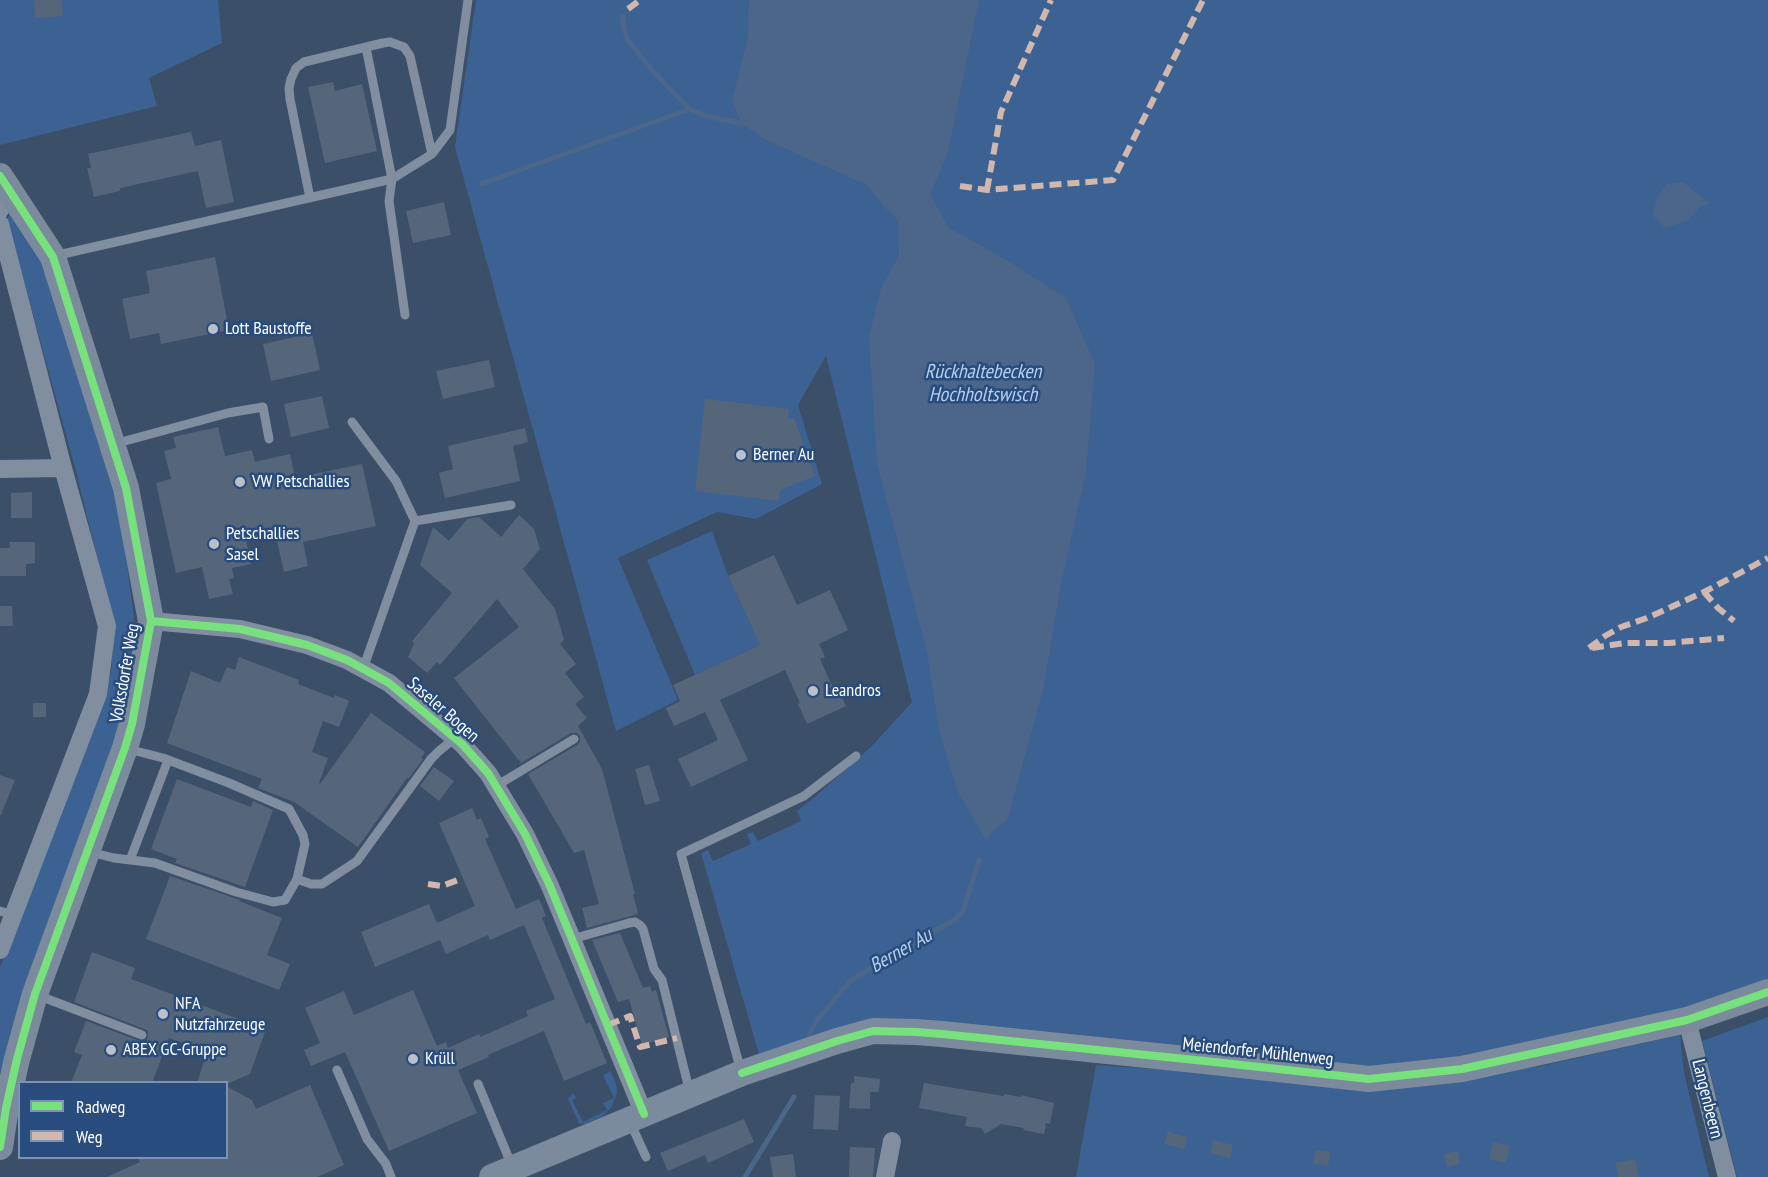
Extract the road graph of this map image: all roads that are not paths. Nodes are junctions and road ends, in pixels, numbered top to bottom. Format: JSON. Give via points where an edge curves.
{"nodes":[{"id":1,"x":468,"y":0,"type":"edge"},
{"id":2,"x":366,"y":47,"type":"junction"},
{"id":3,"x":432,"y":154,"type":"junction"},
{"id":4,"x":392,"y":179,"type":"junction"},
{"id":5,"x":3,"y":192,"type":"edge"},
{"id":6,"x":310,"y":198,"type":"junction"},
{"id":7,"x":0,"y":224,"type":"edge"},
{"id":8,"x":52,"y":257,"type":"junction"},
{"id":9,"x":405,"y":315,"type":"dead end"},
{"id":10,"x":352,"y":422,"type":"dead end"},
{"id":11,"x":269,"y":439,"type":"dead end"},
{"id":12,"x":112,"y":445,"type":"junction"},
{"id":13,"x":63,"y":468,"type":"junction"},
{"id":14,"x":0,"y":469,"type":"edge"},
{"id":15,"x":511,"y":505,"type":"dead end"},
{"id":16,"x":415,"y":521,"type":"junction"},
{"id":17,"x":151,"y":621,"type":"junction"},
{"id":18,"x":363,"y":669,"type":"junction"},
{"id":19,"x":455,"y":738,"type":"junction"},
{"id":20,"x":574,"y":738,"type":"dead end"},
{"id":21,"x":125,"y":748,"type":"junction"},
{"id":22,"x":856,"y":756,"type":"dead end"},
{"id":23,"x":168,"y":760,"type":"junction"},
{"id":24,"x":496,"y":786,"type":"junction"},
{"id":25,"x":87,"y":851,"type":"junction"},
{"id":26,"x":130,"y":860,"type":"junction"},
{"id":27,"x":297,"y":879,"type":"junction"},
{"id":28,"x":6,"y":913,"type":"edge"},
{"id":29,"x":572,"y":939,"type":"junction"},
{"id":30,"x":0,"y":950,"type":"edge"},
{"id":31,"x":1768,"y":992,"type":"edge"},
{"id":32,"x":35,"y":994,"type":"junction"},
{"id":33,"x":1687,"y":1020,"type":"junction"},
{"id":34,"x":142,"y":1035,"type":"dead end"},
{"id":35,"x":337,"y":1070,"type":"dead end"},
{"id":36,"x":742,"y":1073,"type":"junction"},
{"id":37,"x":478,"y":1084,"type":"dead end"},
{"id":38,"x":691,"y":1095,"type":"junction"},
{"id":39,"x":637,"y":1117,"type":"junction"},
{"id":40,"x":892,"y":1141,"type":"dead end"},
{"id":41,"x":0,"y":1147,"type":"edge"},
{"id":42,"x":646,"y":1157,"type":"dead end"},
{"id":43,"x":503,"y":1173,"type":"edge"},
{"id":44,"x":391,"y":1177,"type":"edge"},
{"id":45,"x":885,"y":1177,"type":"edge"},
{"id":46,"x":1726,"y":1177,"type":"edge"}],
"edges":[{"from":1,"to":3,"type":"lane","via":[[450,130]]},
{"from":2,"to":3,"type":"lane","via":[[390,42],[404,47],[410,56]]},
{"from":2,"to":4,"type":"lane"},
{"from":2,"to":6,"type":"lane","via":[[304,62],[291,79],[290,99]]},
{"from":3,"to":4,"type":"lane"},
{"from":4,"to":6,"type":"lane"},
{"from":4,"to":9,"type":"lane","via":[[389,201]]},
{"from":5,"to":8,"type":"street","name":"Volksdorfer Weg"},
{"from":6,"to":8,"type":"lane"},
{"from":7,"to":13,"type":"street","name":"Volksdorfer Weg"},
{"from":8,"to":12,"type":"street","name":"Volksdorfer Weg"},
{"from":10,"to":16,"type":"lane","via":[[396,481]]},
{"from":11,"to":12,"type":"lane","via":[[263,407]]},
{"from":12,"to":17,"type":"street","name":"Volksdorfer Weg","via":[[126,488]]},
{"from":13,"to":14,"type":"street"},
{"from":13,"to":28,"type":"street","name":"Volksdorfer Weg","via":[[107,626],[98,694]]},
{"from":15,"to":16,"type":"lane"},
{"from":16,"to":18,"type":"lane"},
{"from":17,"to":18,"type":"street","name":"Saseler Bogen","via":[[240,630],[307,645]]},
{"from":17,"to":21,"type":"street","name":"Volksdorfer Weg"},
{"from":18,"to":19,"type":"street","name":"Saseler Bogen","via":[[389,683]]},
{"from":19,"to":24,"type":"street","name":"Saseler Bogen"},
{"from":19,"to":27,"type":"lane","via":[[431,759],[357,861],[322,884]]},
{"from":20,"to":24,"type":"lane"},
{"from":21,"to":23,"type":"lane"},
{"from":21,"to":25,"type":"street","name":"Volksdorfer Weg"},
{"from":22,"to":36,"type":"lane","via":[[804,796],[681,854]]},
{"from":23,"to":26,"type":"lane"},
{"from":23,"to":27,"type":"lane","via":[[289,809],[305,844]]},
{"from":24,"to":29,"type":"street","name":"Saseler Bogen","via":[[525,834]]},
{"from":25,"to":26,"type":"lane"},
{"from":25,"to":32,"type":"street","name":"Volksdorfer Weg"},
{"from":26,"to":27,"type":"lane","via":[[155,863],[273,902],[285,900]]},
{"from":28,"to":30,"type":"street","name":"Volksdorfer Weg"},
{"from":29,"to":38,"type":"lane","via":[[629,923],[640,925],[654,969],[662,980]]},
{"from":29,"to":39,"type":"street","name":"Saseler Bogen"},
{"from":31,"to":33,"type":"street","name":"Meiendorfer Mühlenweg"},
{"from":32,"to":34,"type":"lane"},
{"from":32,"to":41,"type":"street","name":"Volksdorfer Weg","via":[[17,1059]]},
{"from":33,"to":36,"type":"street","name":"Meiendorfer Mühlenweg","via":[[1462,1069],[1369,1080],[933,1033],[873,1031]]},
{"from":33,"to":46,"type":"street","name":"Langenbeern"},
{"from":35,"to":44,"type":"lane","via":[[367,1139]]},
{"from":36,"to":38,"type":"street","name":"Meiendorfer Mühlenweg"},
{"from":37,"to":43,"type":"lane"},
{"from":38,"to":39,"type":"street","name":"Meiendorfer Mühlenweg"},
{"from":39,"to":42,"type":"lane"},
{"from":39,"to":43,"type":"street","name":"Meiendorfer Mühlenweg"},
{"from":40,"to":45,"type":"street"}]}
